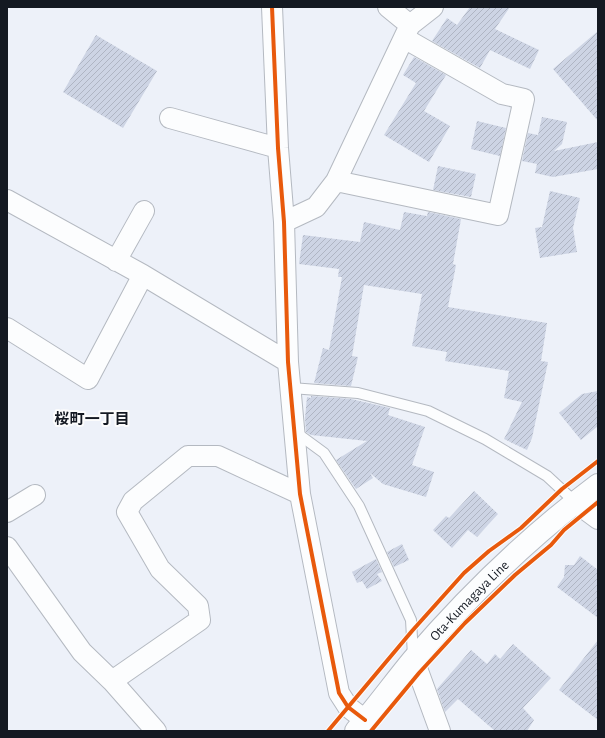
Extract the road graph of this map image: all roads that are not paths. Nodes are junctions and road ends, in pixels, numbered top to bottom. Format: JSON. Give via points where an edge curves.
{"nodes":[{"id":1,"x":272,"y":7,"type":"edge"},
{"id":2,"x":388,"y":7,"type":"edge"},
{"id":3,"x":433,"y":7,"type":"edge"},
{"id":4,"x":407,"y":32,"type":"junction"},
{"id":5,"x":170,"y":118,"type":"dead end"},
{"id":6,"x":278,"y":148,"type":"junction"},
{"id":7,"x":336,"y":181,"type":"junction"},
{"id":8,"x":7,"y":200,"type":"edge"},
{"id":9,"x":144,"y":211,"type":"dead end"},
{"id":10,"x":284,"y":222,"type":"junction"},
{"id":11,"x":116,"y":261,"type":"junction"},
{"id":12,"x":143,"y":276,"type":"junction"},
{"id":13,"x":7,"y":328,"type":"edge"},
{"id":14,"x":288,"y":362,"type":"junction"},
{"id":15,"x":291,"y":388,"type":"junction"},
{"id":16,"x":294,"y":431,"type":"junction"},
{"id":17,"x":598,"y":485,"type":"edge"},
{"id":18,"x":300,"y":494,"type":"junction"},
{"id":19,"x":35,"y":495,"type":"dead end"},
{"id":20,"x":575,"y":502,"type":"junction"},
{"id":21,"x":7,"y":512,"type":"edge"},
{"id":22,"x":598,"y":519,"type":"edge"},
{"id":23,"x":7,"y":547,"type":"edge"},
{"id":24,"x":414,"y":660,"type":"junction"},
{"id":25,"x":112,"y":681,"type":"junction"},
{"id":26,"x":360,"y":726,"type":"edge"},
{"id":27,"x":156,"y":731,"type":"edge"},
{"id":28,"x":440,"y":731,"type":"edge"}],
"edges":[{"from":1,"to":6,"type":"street"},
{"from":2,"to":4,"type":"street"},
{"from":3,"to":4,"type":"street"},
{"from":4,"to":7,"type":"street"},
{"from":4,"to":7,"type":"street","via":[[502,94],[524,99],[498,215]]},
{"from":5,"to":6,"type":"street"},
{"from":6,"to":10,"type":"street"},
{"from":7,"to":10,"type":"street","via":[[316,207]]},
{"from":8,"to":11,"type":"street"},
{"from":9,"to":11,"type":"street"},
{"from":10,"to":14,"type":"street"},
{"from":11,"to":12,"type":"street"},
{"from":12,"to":13,"type":"street","via":[[88,379]]},
{"from":12,"to":14,"type":"street"},
{"from":14,"to":15,"type":"street"},
{"from":15,"to":16,"type":"street"},
{"from":15,"to":20,"type":"lane","via":[[358,393],[428,411],[485,439],[547,476]]},
{"from":16,"to":18,"type":"street"},
{"from":16,"to":24,"type":"lane","via":[[324,452],[359,506],[411,620]]},
{"from":17,"to":20,"type":"main road","name":"Ota-Kumagaya Line"},
{"from":18,"to":25,"type":"street","via":[[218,456],[188,456],[133,501],[127,512],[160,569],[198,606],[200,620]]},
{"from":18,"to":26,"type":"street","via":[[339,694]]},
{"from":19,"to":21,"type":"street"},
{"from":20,"to":22,"type":"street"},
{"from":20,"to":24,"type":"main road","name":"Ota-Kumagaya Line","via":[[524,546]]},
{"from":23,"to":25,"type":"street","via":[[82,652]]},
{"from":24,"to":26,"type":"main road","name":"Ota-Kumagaya Line"},
{"from":24,"to":28,"type":"street"},
{"from":25,"to":27,"type":"street"}]}
